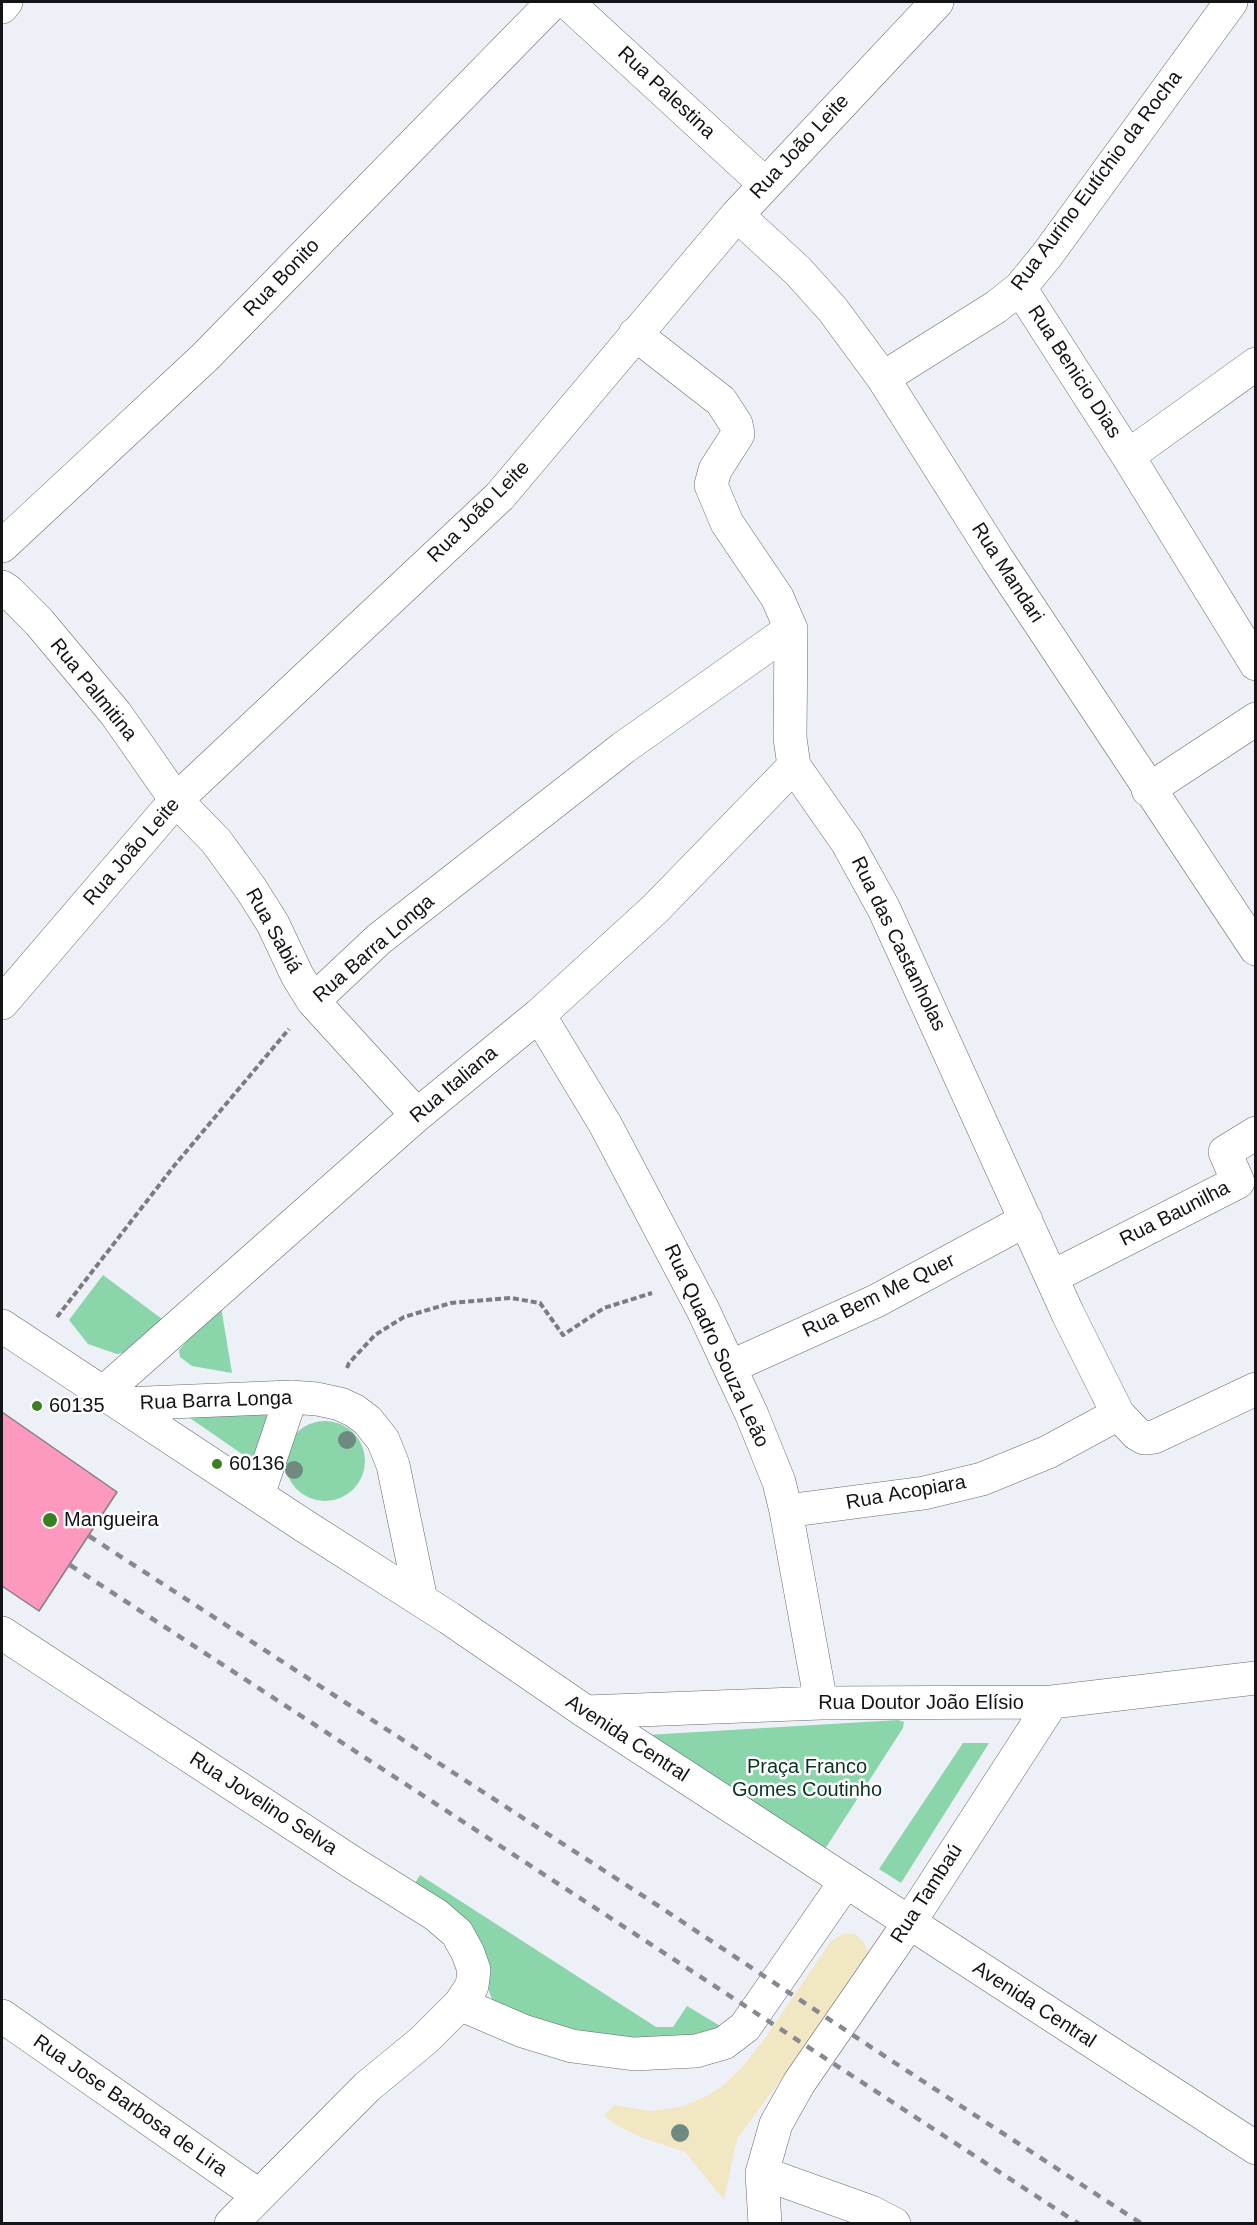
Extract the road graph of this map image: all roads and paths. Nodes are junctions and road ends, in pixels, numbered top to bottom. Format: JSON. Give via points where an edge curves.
{"nodes":[{"id":1,"x":6,"y":2,"type":"edge"},
{"id":2,"x":553,"y":2,"type":"edge"},
{"id":3,"x":567,"y":2,"type":"edge"},
{"id":4,"x":937,"y":2,"type":"edge"},
{"id":5,"x":1231,"y":2,"type":"edge"},
{"id":6,"x":2,"y":7,"type":"edge"},
{"id":7,"x":765,"y":184,"type":"junction"},
{"id":8,"x":737,"y":215,"type":"junction"},
{"id":9,"x":1020,"y":288,"type":"junction"},
{"id":10,"x":635,"y":334,"type":"junction"},
{"id":11,"x":1256,"y":364,"type":"edge"},
{"id":12,"x":883,"y":378,"type":"junction"},
{"id":13,"x":1128,"y":456,"type":"junction"},
{"id":14,"x":2,"y":546,"type":"edge"},
{"id":15,"x":2,"y":587,"type":"edge"},
{"id":16,"x":791,"y":629,"type":"junction"},
{"id":17,"x":1256,"y":664,"type":"edge"},
{"id":18,"x":1256,"y":719,"type":"edge"},
{"id":19,"x":794,"y":766,"type":"junction"},
{"id":20,"x":1149,"y":790,"type":"junction"},
{"id":21,"x":176,"y":800,"type":"junction"},
{"id":22,"x":1256,"y":949,"type":"edge"},
{"id":23,"x":313,"y":1001,"type":"junction"},
{"id":24,"x":2,"y":1003,"type":"edge"},
{"id":25,"x":539,"y":1015,"type":"junction"},
{"id":26,"x":417,"y":1115,"type":"junction"},
{"id":27,"x":1256,"y":1133,"type":"edge"},
{"id":28,"x":1026,"y":1220,"type":"junction"},
{"id":29,"x":1052,"y":1277,"type":"junction"},
{"id":30,"x":687,"y":1283,"type":"junction"},
{"id":31,"x":2,"y":1326,"type":"edge"},
{"id":32,"x":34,"y":1347,"type":"junction"},
{"id":33,"x":730,"y":1366,"type":"junction"},
{"id":34,"x":1256,"y":1389,"type":"edge"},
{"id":35,"x":291,"y":1397,"type":"junction"},
{"id":36,"x":113,"y":1398,"type":"junction"},
{"id":37,"x":340,"y":1404,"type":"junction"},
{"id":38,"x":1124,"y":1419,"type":"junction"},
{"id":39,"x":258,"y":1495,"type":"junction"},
{"id":40,"x":786,"y":1511,"type":"junction"},
{"id":41,"x":421,"y":1600,"type":"junction"},
{"id":42,"x":2,"y":1633,"type":"edge"},
{"id":43,"x":1256,"y":1678,"type":"edge"},
{"id":44,"x":1052,"y":1702,"type":"junction"},
{"id":45,"x":821,"y":1703,"type":"junction"},
{"id":46,"x":586,"y":1712,"type":"junction"},
{"id":47,"x":846,"y":1881,"type":"junction"},
{"id":48,"x":909,"y":1923,"type":"junction"},
{"id":49,"x":460,"y":2004,"type":"junction"},
{"id":50,"x":2,"y":2016,"type":"edge"},
{"id":51,"x":1256,"y":2148,"type":"edge"},
{"id":52,"x":762,"y":2173,"type":"junction"},
{"id":53,"x":258,"y":2195,"type":"junction"},
{"id":54,"x":231,"y":2223,"type":"edge"},
{"id":55,"x":765,"y":2223,"type":"edge"},
{"id":56,"x":894,"y":2223,"type":"edge"}],
"edges":[{"from":1,"to":6,"type":"street"},
{"from":2,"to":14,"type":"street","name":"Rua Bonito","via":[[204,358]]},
{"from":3,"to":7,"type":"street","name":"Rua Palestina"},
{"from":4,"to":7,"type":"street","name":"Rua João Leite"},
{"from":5,"to":9,"type":"street","name":"Rua Aurino Eutíchio da Rocha"},
{"from":7,"to":8,"type":"street","name":"Rua João Leite"},
{"from":8,"to":10,"type":"street","name":"Rua João Leite"},
{"from":8,"to":12,"type":"street","name":"Rua Mandari","via":[[798,271],[833,310]]},
{"from":9,"to":12,"type":"street","name":"Rua Aurino Eutíchio da Rocha"},
{"from":9,"to":13,"type":"street","name":"Rua Benicio Dias"},
{"from":10,"to":16,"type":"street","name":"Rua das Castanholas","via":[[721,401],[736,424],[738,434],[715,470],[711,485],[727,523],[777,597]]},
{"from":10,"to":21,"type":"street","name":"Rua João Leite","via":[[500,496]]},
{"from":11,"to":13,"type":"street"},
{"from":12,"to":20,"type":"street","name":"Rua Mandari"},
{"from":13,"to":17,"type":"street","name":"Rua Benicio Dias"},
{"from":15,"to":21,"type":"street","name":"Rua Palmitina","via":[[39,622],[116,714]]},
{"from":16,"to":19,"type":"street","name":"Rua das Castanholas","via":[[790,738]]},
{"from":16,"to":23,"type":"street","name":"Rua Barra Longa","via":[[623,748],[379,939]]},
{"from":18,"to":20,"type":"street"},
{"from":19,"to":25,"type":"street","name":"Rua Italiana","via":[[655,909]]},
{"from":19,"to":28,"type":"street","name":"Rua das Castanholas","via":[[847,842],[884,909]]},
{"from":20,"to":22,"type":"street","name":"Rua Mandari"},
{"from":21,"to":23,"type":"street","name":"Rua Sabiá","via":[[216,841],[251,888]]},
{"from":21,"to":24,"type":"street","name":"Rua João Leite"},
{"from":23,"to":26,"type":"street","name":"Rua Sabiá"},
{"from":23,"to":32,"type":"path","name":"Rua Barra Longa","via":[[174,1166]]},
{"from":25,"to":26,"type":"street","name":"Rua Italiana"},
{"from":25,"to":30,"type":"street","name":"Rua Quadro Souza Leão","via":[[605,1124]]},
{"from":26,"to":36,"type":"street","name":"Rua Italiana"},
{"from":27,"to":29,"type":"street","name":"Rua Baunilha","via":[[1225,1152],[1238,1182]]},
{"from":28,"to":29,"type":"street","name":"Rua das Castanholas"},
{"from":28,"to":33,"type":"street","name":"Rua Bem Me Quer","via":[[876,1302]]},
{"from":29,"to":38,"type":"street","name":"Rua das Castanholas"},
{"from":30,"to":33,"type":"street","name":"Rua Quadro Souza Leão"},
{"from":30,"to":37,"type":"path","via":[[604,1308],[564,1335],[540,1302],[511,1298],[452,1303],[404,1317],[375,1335],[349,1362]]},
{"from":31,"to":32,"type":"street","name":"Avenida Central"},
{"from":32,"to":36,"type":"street","name":"Avenida Central"},
{"from":33,"to":40,"type":"street","name":"Rua Quadro Souza Leão","via":[[779,1482]]},
{"from":34,"to":38,"type":"street","via":[[1154,1437],[1137,1434]]},
{"from":35,"to":36,"type":"street","name":"Rua Barra Longa"},
{"from":35,"to":37,"type":"street","name":"Rua Barra Longa"},
{"from":35,"to":39,"type":"street"},
{"from":36,"to":39,"type":"street","name":"Avenida Central"},
{"from":37,"to":41,"type":"street","name":"Rua Barra Longa","via":[[368,1421],[383,1440],[393,1465]]},
{"from":38,"to":40,"type":"street","name":"Rua Acopiara","via":[[982,1479],[924,1493]]},
{"from":39,"to":41,"type":"street","name":"Avenida Central"},
{"from":40,"to":45,"type":"street","name":"Rua Quadro Souza Leão"},
{"from":41,"to":46,"type":"street","name":"Avenida Central"},
{"from":42,"to":49,"type":"street","name":"Rua Jovelino Selva","via":[[436,1915],[457,1933],[474,1970],[472,1986]]},
{"from":43,"to":44,"type":"street","name":"Rua Doutor João Elísio"},
{"from":44,"to":45,"type":"street","name":"Rua Doutor João Elísio"},
{"from":44,"to":48,"type":"street","name":"Rua Tambaú"},
{"from":45,"to":46,"type":"street","name":"Rua Doutor João Elísio"},
{"from":46,"to":47,"type":"street","name":"Avenida Central"},
{"from":47,"to":48,"type":"street","name":"Avenida Central"},
{"from":47,"to":49,"type":"street","via":[[745,2027],[724,2043],[696,2051],[644,2054],[572,2046],[523,2031]]},
{"from":48,"to":51,"type":"street","name":"Avenida Central"},
{"from":48,"to":52,"type":"street","name":"Rua Tambaú","via":[[799,2083],[776,2124]]},
{"from":49,"to":53,"type":"street","name":"Rua Jovelino Selva","via":[[367,2087]]},
{"from":50,"to":53,"type":"street","name":"Rua Jose Barbosa de Lira"},
{"from":52,"to":55,"type":"street","name":"Rua Tambaú"},
{"from":52,"to":56,"type":"street"},
{"from":53,"to":54,"type":"street","name":"Rua Jovelino Selva"}]}
